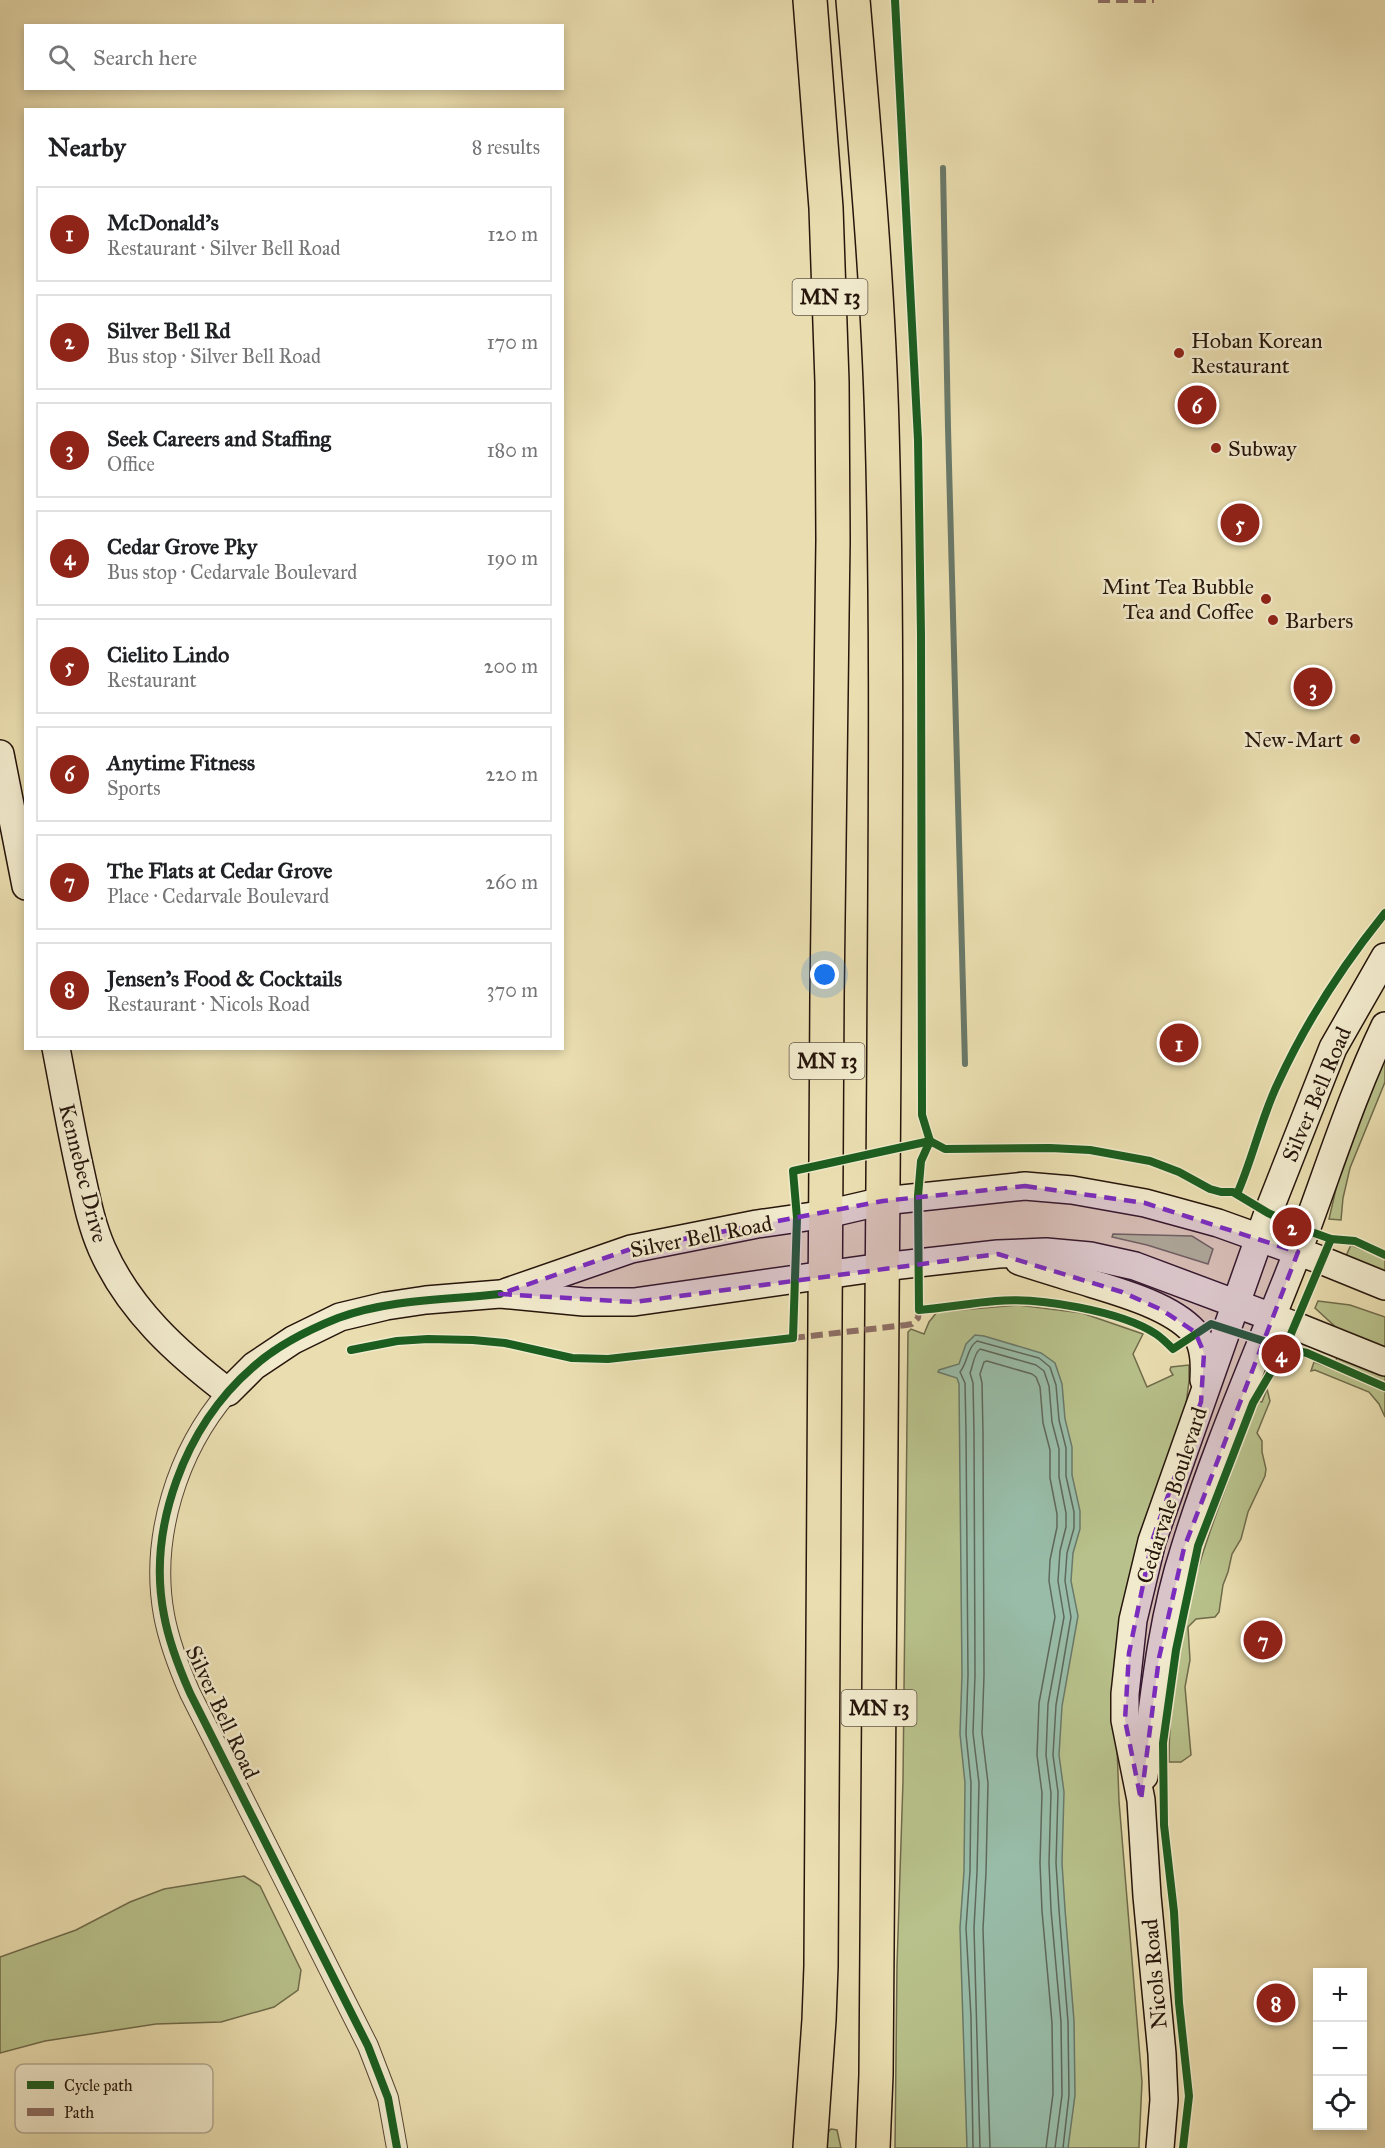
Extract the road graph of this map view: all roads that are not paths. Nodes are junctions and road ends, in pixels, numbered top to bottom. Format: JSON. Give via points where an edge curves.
{"nodes":[{"id":1,"x":810,"y":0,"type":"edge"},
{"id":2,"x":853,"y":0,"type":"edge"},
{"id":3,"x":0,"y":754,"type":"edge"},
{"id":4,"x":24,"y":876,"type":"edge"},
{"id":5,"x":1385,"y":957,"type":"edge"},
{"id":6,"x":1385,"y":1026,"type":"edge"},
{"id":7,"x":56,"y":1050,"type":"edge"},
{"id":8,"x":883,"y":1201,"type":"junction"},
{"id":9,"x":827,"y":1214,"type":"junction"},
{"id":10,"x":1259,"y":1238,"type":"junction"},
{"id":11,"x":1298,"y":1252,"type":"junction"},
{"id":12,"x":998,"y":1254,"type":"junction"},
{"id":13,"x":882,"y":1267,"type":"junction"},
{"id":14,"x":825,"y":1276,"type":"junction"},
{"id":15,"x":1385,"y":1287,"type":"edge"},
{"id":16,"x":500,"y":1294,"type":"junction"},
{"id":17,"x":1236,"y":1303,"type":"junction"},
{"id":18,"x":1272,"y":1317,"type":"junction"},
{"id":19,"x":1385,"y":1362,"type":"edge"},
{"id":20,"x":228,"y":1392,"type":"junction"},
{"id":21,"x":1201,"y":1402,"type":"junction"},
{"id":22,"x":1141,"y":1800,"type":"junction"},
{"id":23,"x":397,"y":2148,"type":"edge"},
{"id":24,"x":810,"y":2148,"type":"edge"},
{"id":25,"x":873,"y":2148,"type":"edge"},
{"id":26,"x":1160,"y":2148,"type":"edge"}],
"edges":[{"from":1,"to":9,"type":"highway","number":"MN 13","via":[[826,208],[832,382]]},
{"from":2,"to":8,"type":"highway","number":"MN 13","via":[[882,432],[887,734]]},
{"from":3,"to":4,"type":"street"},
{"from":5,"to":10,"type":"street","name":"Silver Bell Road","via":[[1333,1048]]},
{"from":6,"to":11,"type":"street","name":"Silver Bell Road","via":[[1358,1086]]},
{"from":7,"to":20,"type":"street","name":"Kennebec Drive","via":[[85,1196],[102,1249],[127,1293],[158,1332]]},
{"from":8,"to":9,"type":"street","name":"Silver Bell Road"},
{"from":8,"to":10,"type":"street","name":"Silver Bell Road","via":[[1025,1186],[1072,1190],[1145,1203]]},
{"from":8,"to":13,"type":"highway","number":"MN 13"},
{"from":9,"to":14,"type":"highway","number":"MN 13"},
{"from":9,"to":16,"type":"street","name":"Silver Bell Road","via":[[631,1249]]},
{"from":10,"to":11,"type":"street","name":"Silver Bell Road"},
{"from":10,"to":17,"type":"street","name":"Silver Bell Road"},
{"from":11,"to":15,"type":"street"},
{"from":11,"to":18,"type":"street","name":"Silver Bell Road"},
{"from":12,"to":13,"type":"street","name":"Silver Bell Road"},
{"from":12,"to":17,"type":"street","name":"Silver Bell Road","via":[[1046,1252],[1090,1256],[1135,1266]]},
{"from":12,"to":21,"type":"street","via":[[1122,1293],[1179,1320],[1195,1332],[1204,1353]]},
{"from":13,"to":14,"type":"street","name":"Silver Bell Road"},
{"from":13,"to":25,"type":"highway","number":"MN 13"},
{"from":14,"to":16,"type":"street","name":"Silver Bell Road","via":[[634,1302]]},
{"from":14,"to":24,"type":"highway","number":"MN 13","via":[[821,1965]]},
{"from":16,"to":20,"type":"street","name":"Silver Bell Road","via":[[404,1303],[340,1317],[278,1349]]},
{"from":17,"to":18,"type":"street","name":"Silver Bell Road"},
{"from":17,"to":21,"type":"street","name":"Cedarvale Boulevard"},
{"from":18,"to":19,"type":"street"},
{"from":18,"to":22,"type":"street","name":"Cedarvale Boulevard","via":[[1184,1548],[1159,1658]]},
{"from":20,"to":23,"type":"street","name":"Silver Bell Road","via":[[193,1446],[171,1500],[162,1552],[164,1615],[190,1693],[368,2046],[388,2098]]},
{"from":21,"to":22,"type":"street","name":"Cedarvale Boulevard","via":[[1152,1541],[1133,1620],[1125,1720]]},
{"from":22,"to":26,"type":"street","name":"Nicols Road","via":[[1162,2054]]}]}
